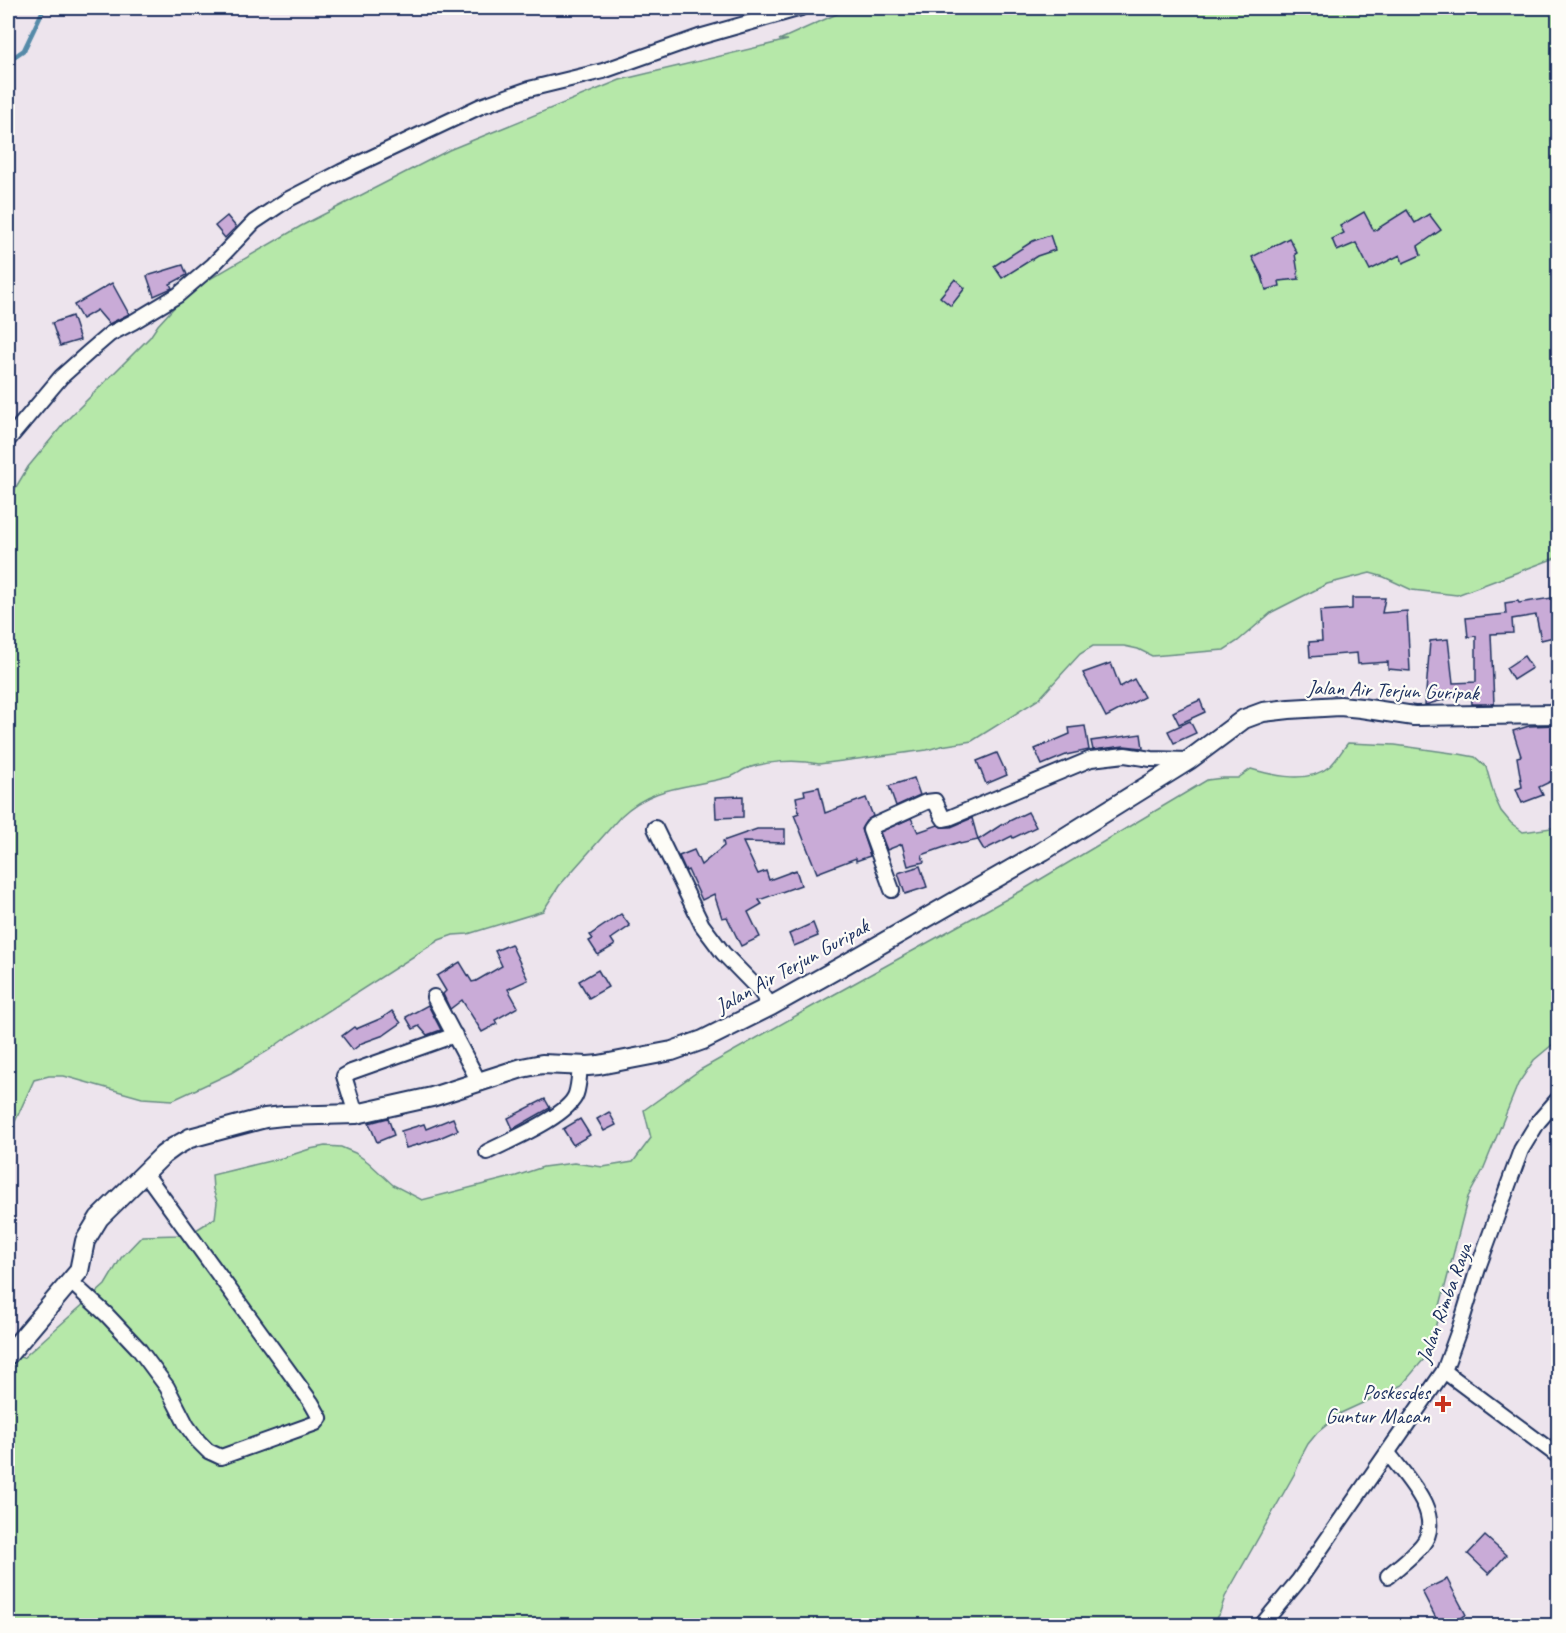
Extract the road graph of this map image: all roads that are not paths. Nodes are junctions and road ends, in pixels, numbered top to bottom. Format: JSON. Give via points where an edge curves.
{"nodes":[{"id":1,"x":801,"y":8,"type":"edge"},
{"id":2,"x":8,"y":440,"type":"edge"},
{"id":3,"x":1558,"y":714,"type":"edge"},
{"id":4,"x":1189,"y":760,"type":"junction"},
{"id":5,"x":655,"y":828,"type":"dead end"},
{"id":6,"x":892,"y":890,"type":"dead end"},
{"id":7,"x":434,"y":997,"type":"dead end"},
{"id":8,"x":771,"y":1006,"type":"junction"},
{"id":9,"x":455,"y":1035,"type":"junction"},
{"id":10,"x":580,"y":1066,"type":"junction"},
{"id":11,"x":479,"y":1082,"type":"junction"},
{"id":12,"x":1558,"y":1098,"type":"edge"},
{"id":13,"x":356,"y":1114,"type":"junction"},
{"id":14,"x":487,"y":1152,"type":"dead end"},
{"id":15,"x":145,"y":1173,"type":"junction"},
{"id":16,"x":71,"y":1282,"type":"junction"},
{"id":17,"x":8,"y":1355,"type":"edge"},
{"id":18,"x":1444,"y":1371,"type":"junction"},
{"id":19,"x":1388,"y":1453,"type":"junction"},
{"id":20,"x":1558,"y":1456,"type":"edge"},
{"id":21,"x":1388,"y":1576,"type":"dead end"},
{"id":22,"x":1261,"y":1626,"type":"edge"}],
"edges":[{"from":1,"to":2,"type":"street","via":[[481,106],[287,200],[254,222],[177,295],[110,334],[89,352],[61,377]]},
{"from":3,"to":4,"type":"street","name":"Jalan Air Terjun Guripak","via":[[1414,716],[1340,706],[1263,712],[1244,719]]},
{"from":4,"to":6,"type":"street","via":[[1125,755],[1091,759],[944,819],[935,801],[926,802],[870,830]]},
{"from":4,"to":8,"type":"street","name":"Jalan Air Terjun Guripak","via":[[1043,851]]},
{"from":5,"to":8,"type":"street","via":[[702,925]]},
{"from":7,"to":9,"type":"street"},
{"from":8,"to":10,"type":"street","name":"Jalan Air Terjun Guripak","via":[[672,1051]]},
{"from":9,"to":11,"type":"street"},
{"from":9,"to":13,"type":"street","via":[[344,1076]]},
{"from":10,"to":11,"type":"street","name":"Jalan Air Terjun Guripak","via":[[542,1064]]},
{"from":10,"to":14,"type":"street","via":[[576,1095],[558,1115]]},
{"from":11,"to":13,"type":"street","name":"Jalan Air Terjun Guripak"},
{"from":12,"to":18,"type":"street","name":"Jalan Rimba Raya","via":[[1521,1150]]},
{"from":13,"to":15,"type":"street","name":"Jalan Air Terjun Guripak","via":[[283,1116],[200,1135],[174,1147]]},
{"from":15,"to":16,"type":"street","name":"Jalan Air Terjun Guripak","via":[[95,1223],[85,1241],[79,1271]]},
{"from":15,"to":16,"type":"street","via":[[320,1418],[316,1423],[221,1457],[208,1451],[187,1426],[154,1367]]},
{"from":16,"to":17,"type":"street","name":"Jalan Air Terjun Guripak"},
{"from":18,"to":19,"type":"street","name":"Jalan Rimba Raya"},
{"from":18,"to":20,"type":"street"},
{"from":19,"to":21,"type":"street","via":[[1422,1499],[1429,1522],[1422,1545]]},
{"from":19,"to":22,"type":"street","name":"Jalan Rimba Raya","via":[[1299,1580]]}]}
